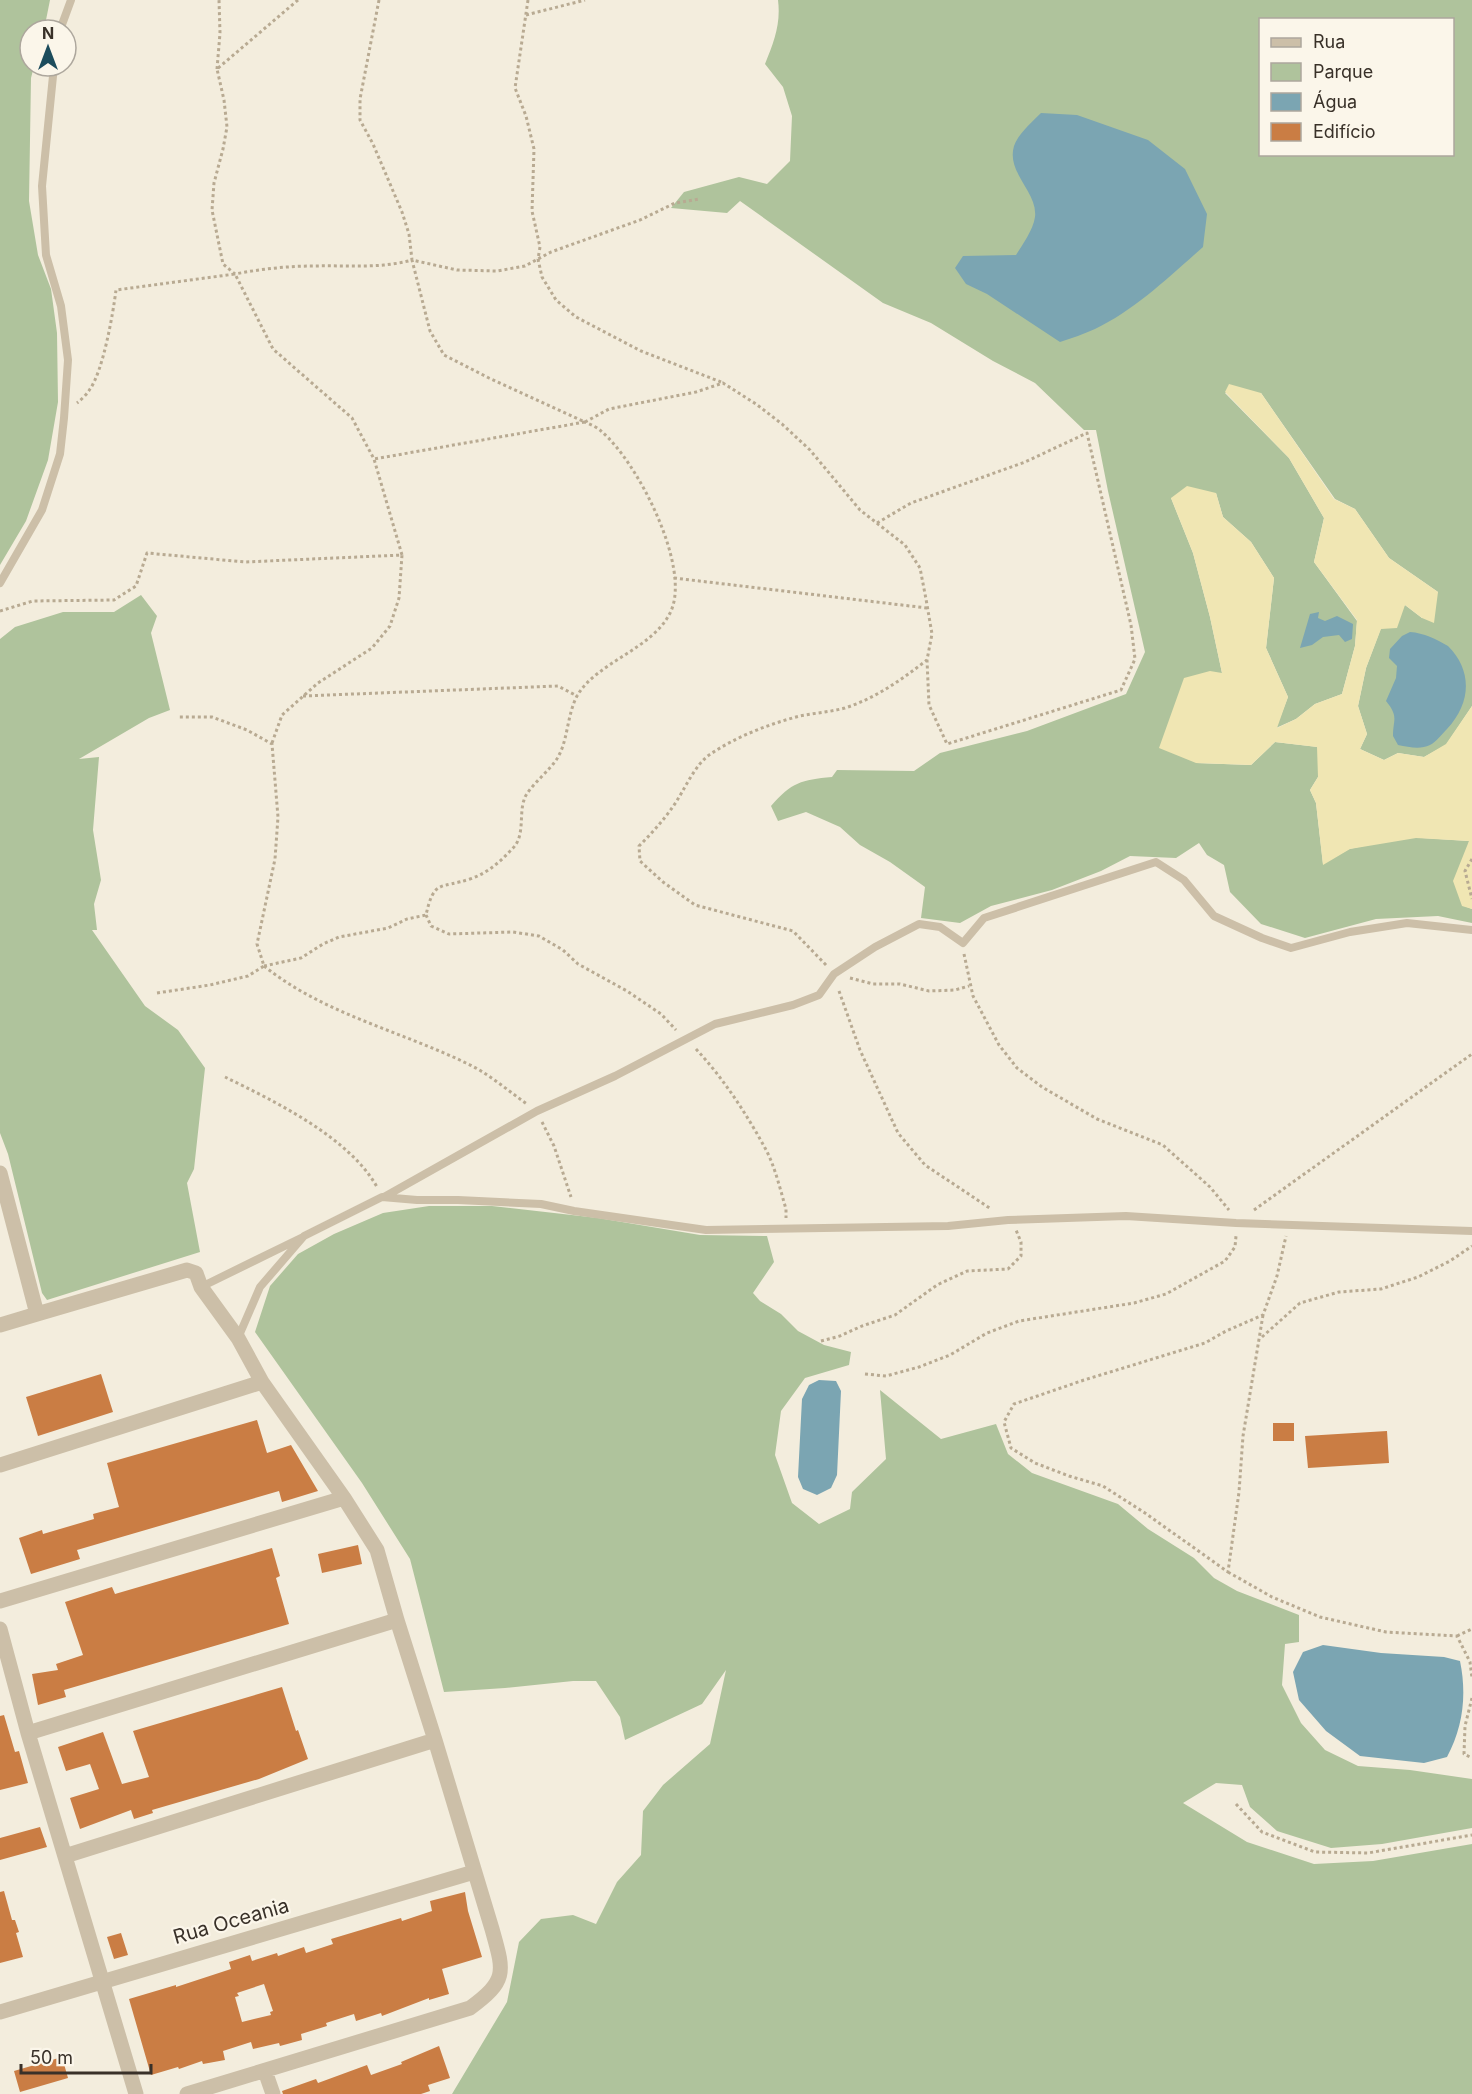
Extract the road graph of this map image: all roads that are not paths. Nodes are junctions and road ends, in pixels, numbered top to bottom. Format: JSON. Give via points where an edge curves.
{"nodes":[{"id":1,"x":71,"y":0,"type":"edge"},
{"id":2,"x":64,"y":18,"type":"edge"},
{"id":3,"x":53,"y":78,"type":"edge"},
{"id":4,"x":0,"y":583,"type":"edge"},
{"id":5,"x":1472,"y":930,"type":"edge"},
{"id":6,"x":0,"y":1173,"type":"edge"},
{"id":7,"x":382,"y":1197,"type":"junction"},
{"id":8,"x":1472,"y":1231,"type":"edge"},
{"id":9,"x":304,"y":1236,"type":"junction"},
{"id":10,"x":201,"y":1287,"type":"junction"},
{"id":11,"x":37,"y":1314,"type":"junction"},
{"id":12,"x":0,"y":1325,"type":"edge"},
{"id":13,"x":238,"y":1338,"type":"junction"},
{"id":14,"x":262,"y":1382,"type":"junction"},
{"id":15,"x":0,"y":1465,"type":"edge"},
{"id":16,"x":344,"y":1498,"type":"junction"},
{"id":17,"x":0,"y":1601,"type":"edge"},
{"id":18,"x":396,"y":1620,"type":"junction"},
{"id":19,"x":0,"y":1629,"type":"edge"},
{"id":20,"x":28,"y":1732,"type":"junction"},
{"id":21,"x":435,"y":1740,"type":"junction"},
{"id":22,"x":65,"y":1856,"type":"junction"},
{"id":23,"x":474,"y":1872,"type":"junction"},
{"id":24,"x":101,"y":1981,"type":"junction"},
{"id":25,"x":0,"y":2012,"type":"edge"},
{"id":26,"x":266,"y":2071,"type":"junction"},
{"id":27,"x":136,"y":2094,"type":"edge"},
{"id":28,"x":187,"y":2094,"type":"edge"},
{"id":29,"x":273,"y":2094,"type":"edge"}],
"edges":[{"from":1,"to":2,"type":"lane"},
{"from":3,"to":4,"type":"lane","via":[[42,186],[46,255],[61,306],[68,360],[64,418],[60,454],[42,510]]},
{"from":5,"to":7,"type":"lane","via":[[1407,923],[1350,932],[1291,948],[1214,916],[1184,880],[1156,862],[984,918],[963,943],[940,927],[919,924],[834,974],[819,995],[716,1024],[537,1111]]},
{"from":6,"to":11,"type":"street"},
{"from":7,"to":8,"type":"lane","via":[[542,1204],[706,1230],[948,1226],[1126,1216]]},
{"from":7,"to":9,"type":"lane"},
{"from":9,"to":10,"type":"lane"},
{"from":9,"to":13,"type":"lane","via":[[260,1287]]},
{"from":10,"to":11,"type":"street","via":[[196,1273],[187,1270]]},
{"from":10,"to":13,"type":"street"},
{"from":11,"to":12,"type":"street"},
{"from":13,"to":14,"type":"street"},
{"from":14,"to":15,"type":"street"},
{"from":14,"to":16,"type":"street"},
{"from":16,"to":17,"type":"street"},
{"from":16,"to":18,"type":"street","via":[[377,1550]]},
{"from":18,"to":20,"type":"street"},
{"from":18,"to":21,"type":"street"},
{"from":19,"to":20,"type":"street"},
{"from":20,"to":22,"type":"street"},
{"from":21,"to":22,"type":"street"},
{"from":21,"to":23,"type":"street"},
{"from":22,"to":24,"type":"street"},
{"from":23,"to":24,"type":"street","name":"Rua Oceania"},
{"from":23,"to":26,"type":"street","via":[[499,1955],[500,1977],[492,1992],[471,2008]]},
{"from":24,"to":25,"type":"street","name":"Rua Oceania"},
{"from":24,"to":27,"type":"street"},
{"from":26,"to":28,"type":"street"},
{"from":26,"to":29,"type":"street"}]}
